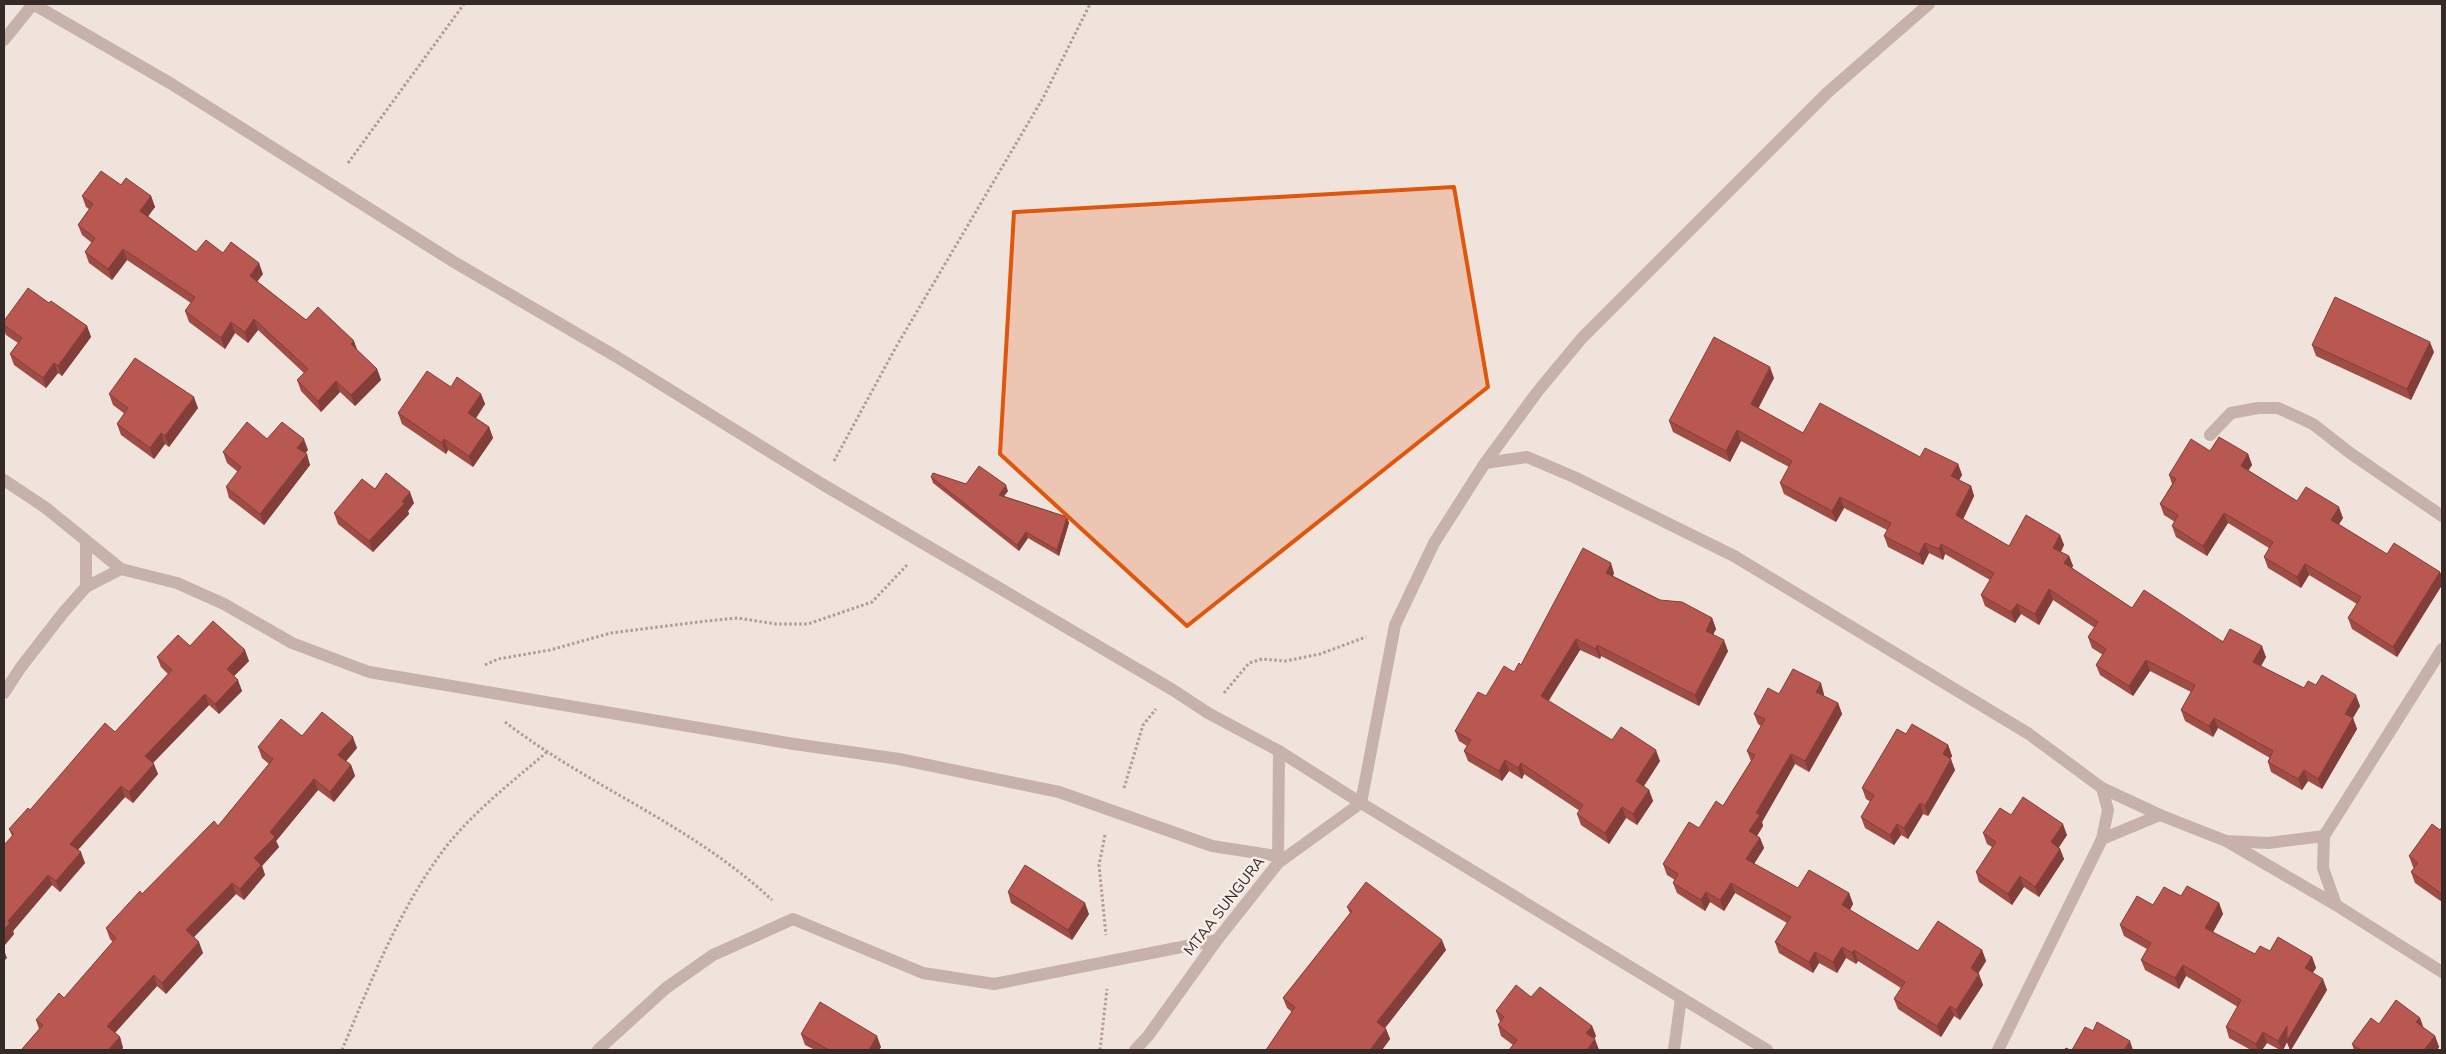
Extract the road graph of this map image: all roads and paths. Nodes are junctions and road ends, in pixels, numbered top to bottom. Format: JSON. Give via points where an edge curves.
{"nodes":[{"id":1,"x":33,"y":4,"type":"edge"},
{"id":2,"x":464,"y":4,"type":"edge"},
{"id":3,"x":1090,"y":4,"type":"edge"},
{"id":4,"x":1929,"y":4,"type":"edge"},
{"id":5,"x":4,"y":40,"type":"edge"},
{"id":6,"x":331,"y":186,"type":"junction"},
{"id":7,"x":2210,"y":435,"type":"dead end"},
{"id":8,"x":1485,"y":463,"type":"junction"},
{"id":9,"x":4,"y":480,"type":"edge"},
{"id":10,"x":822,"y":484,"type":"junction"},
{"id":11,"x":2442,"y":516,"type":"edge"},
{"id":12,"x":86,"y":542,"type":"junction"},
{"id":13,"x":926,"y":545,"type":"junction"},
{"id":14,"x":121,"y":569,"type":"junction"},
{"id":15,"x":86,"y":587,"type":"junction"},
{"id":16,"x":1395,"y":626,"type":"junction"},
{"id":17,"x":2442,"y":648,"type":"edge"},
{"id":18,"x":482,"y":666,"type":"dead end"},
{"id":19,"x":1173,"y":690,"type":"junction"},
{"id":20,"x":4,"y":693,"type":"edge"},
{"id":21,"x":1208,"y":713,"type":"junction"},
{"id":22,"x":498,"y":717,"type":"dead end"},
{"id":23,"x":1280,"y":751,"type":"junction"},
{"id":24,"x":547,"y":752,"type":"junction"},
{"id":25,"x":2102,"y":788,"type":"junction"},
{"id":26,"x":1361,"y":803,"type":"junction"},
{"id":27,"x":1118,"y":812,"type":"junction"},
{"id":28,"x":2160,"y":816,"type":"junction"},
{"id":29,"x":2324,"y":836,"type":"junction"},
{"id":30,"x":2102,"y":839,"type":"junction"},
{"id":31,"x":2226,"y":841,"type":"junction"},
{"id":32,"x":1277,"y":860,"type":"junction"},
{"id":33,"x":2336,"y":905,"type":"junction"},
{"id":34,"x":793,"y":919,"type":"junction"},
{"id":35,"x":1216,"y":940,"type":"junction"},
{"id":36,"x":1106,"y":963,"type":"junction"},
{"id":37,"x":2442,"y":972,"type":"edge"},
{"id":38,"x":1681,"y":998,"type":"junction"},
{"id":39,"x":342,"y":1050,"type":"edge"},
{"id":40,"x":598,"y":1050,"type":"edge"},
{"id":41,"x":1100,"y":1050,"type":"edge"},
{"id":42,"x":1135,"y":1050,"type":"edge"},
{"id":43,"x":1674,"y":1050,"type":"edge"},
{"id":44,"x":1767,"y":1050,"type":"edge"},
{"id":45,"x":1998,"y":1050,"type":"edge"}],
"edges":[{"from":1,"to":5,"type":"street"},
{"from":1,"to":6,"type":"street","via":[[170,83]]},
{"from":2,"to":6,"type":"path"},
{"from":3,"to":10,"type":"path","via":[[1043,98],[896,347]]},
{"from":4,"to":8,"type":"street","via":[[1827,93],[1582,338]]},
{"from":6,"to":10,"type":"street"},
{"from":7,"to":11,"type":"street","via":[[2231,413],[2278,408],[2313,424]]},
{"from":8,"to":16,"type":"street","via":[[1434,543]]},
{"from":8,"to":25,"type":"street","via":[[1527,456],[1734,556],[2029,734]]},
{"from":9,"to":12,"type":"street","via":[[46,508]]},
{"from":10,"to":13,"type":"street"},
{"from":12,"to":14,"type":"street"},
{"from":12,"to":15,"type":"street"},
{"from":13,"to":18,"type":"path","via":[[872,602],[808,624],[776,624],[738,618],[611,634],[498,659]]},
{"from":13,"to":19,"type":"street"},
{"from":14,"to":15,"type":"street"},
{"from":14,"to":27,"type":"street","via":[[177,583],[224,604],[292,643],[369,672],[899,759],[1059,792]]},
{"from":15,"to":20,"type":"street","via":[[27,659]]},
{"from":16,"to":21,"type":"path","via":[[1320,654],[1285,661],[1262,659],[1249,663]]},
{"from":16,"to":26,"type":"street"},
{"from":17,"to":29,"type":"street"},
{"from":19,"to":21,"type":"street"},
{"from":19,"to":27,"type":"path","via":[[1142,725]]},
{"from":21,"to":23,"type":"street"},
{"from":22,"to":24,"type":"path"},
{"from":23,"to":26,"type":"street"},
{"from":23,"to":32,"type":"street"},
{"from":24,"to":34,"type":"path","via":[[674,825],[730,866]]},
{"from":24,"to":39,"type":"path","via":[[485,806],[446,848],[418,890],[380,960]]},
{"from":25,"to":28,"type":"street"},
{"from":25,"to":30,"type":"street","via":[[2108,810]]},
{"from":26,"to":32,"type":"street","name":"MTAA SUNGURA"},
{"from":26,"to":38,"type":"street"},
{"from":27,"to":32,"type":"street","via":[[1212,846]]},
{"from":27,"to":36,"type":"path","via":[[1104,836],[1099,865],[1106,917]]},
{"from":28,"to":30,"type":"street"},
{"from":28,"to":31,"type":"street"},
{"from":29,"to":31,"type":"street","via":[[2268,843]]},
{"from":29,"to":33,"type":"street","via":[[2323,868]]},
{"from":30,"to":45,"type":"street"},
{"from":31,"to":33,"type":"street"},
{"from":32,"to":35,"type":"street","name":"MTAA SUNGURA"},
{"from":33,"to":37,"type":"street"},
{"from":34,"to":36,"type":"street","via":[[923,972],[994,984]]},
{"from":34,"to":40,"type":"street","via":[[713,955],[666,988]]},
{"from":35,"to":36,"type":"street"},
{"from":35,"to":42,"type":"street","name":"MTAA SUNGURA"},
{"from":36,"to":41,"type":"path","via":[[1107,986]]},
{"from":38,"to":43,"type":"street"},
{"from":38,"to":44,"type":"street"}]}
